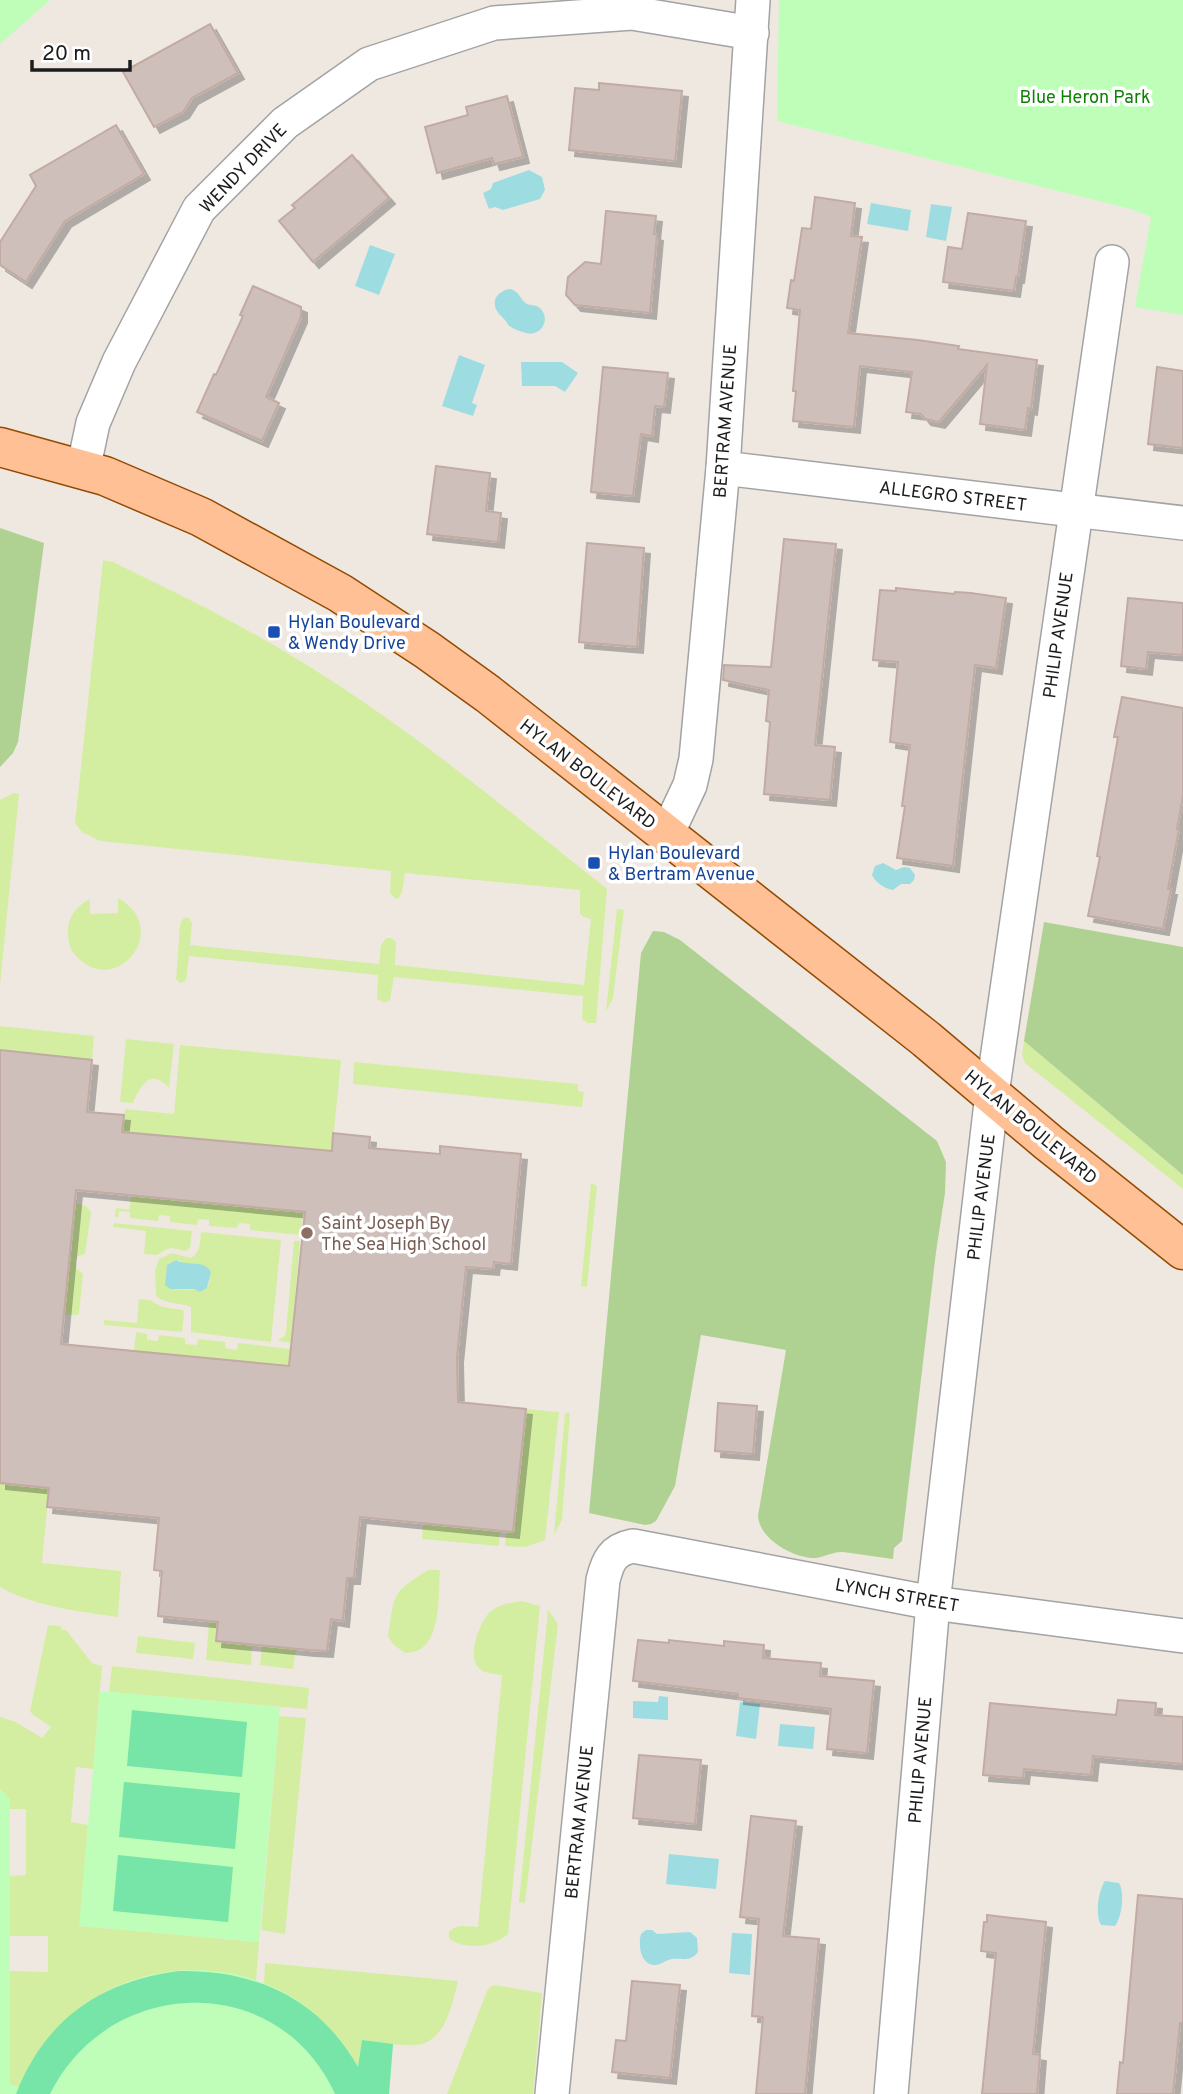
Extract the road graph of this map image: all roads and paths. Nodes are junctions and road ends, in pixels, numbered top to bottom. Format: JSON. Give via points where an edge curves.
{"nodes":[{"id":1,"x":753,"y":0,"type":"edge"},
{"id":2,"x":752,"y":33,"type":"junction"},
{"id":3,"x":1112,"y":262,"type":"dead end"},
{"id":4,"x":0,"y":447,"type":"edge"},
{"id":5,"x":723,"y":468,"type":"junction"},
{"id":6,"x":83,"y":470,"type":"junction"},
{"id":7,"x":1075,"y":511,"type":"junction"},
{"id":8,"x":1183,"y":523,"type":"edge"},
{"id":9,"x":666,"y":836,"type":"junction"},
{"id":10,"x":992,"y":1094,"type":"junction"},
{"id":11,"x":1183,"y":1250,"type":"edge"},
{"id":12,"x":615,"y":1554,"type":"joint"},
{"id":13,"x":933,"y":1603,"type":"junction"},
{"id":14,"x":1183,"y":1636,"type":"edge"},
{"id":15,"x":552,"y":2094,"type":"edge"},
{"id":16,"x":891,"y":2094,"type":"edge"}],
"edges":[{"from":1,"to":2,"type":"street","name":"BERTRAM AVENUE"},
{"from":2,"to":5,"type":"street","name":"BERTRAM AVENUE"},
{"from":2,"to":6,"type":"street","name":"WENDY DRIVE","via":[[632,13],[494,23],[369,64],[285,123],[199,209],[118,362],[93,423]]},
{"from":3,"to":7,"type":"street","name":"PHILIP AVENUE"},
{"from":4,"to":6,"type":"main road","name":"HYLAN BOULEVARD"},
{"from":5,"to":7,"type":"street","name":"ALLEGRO STREET"},
{"from":5,"to":9,"type":"street","name":"BERTRAM AVENUE","via":[[694,771]]},
{"from":6,"to":9,"type":"main road","name":"HYLAN BOULEVARD","via":[[201,517],[361,607],[457,671]]},
{"from":7,"to":8,"type":"street","name":"ALLEGRO STREET"},
{"from":7,"to":10,"type":"street","name":"PHILIP AVENUE"},
{"from":9,"to":10,"type":"main road","name":"HYLAN BOULEVARD"},
{"from":10,"to":11,"type":"main road","name":"HYLAN BOULEVARD"},
{"from":10,"to":13,"type":"street","name":"PHILIP AVENUE"},
{"from":12,"to":13,"type":"street","name":"LYNCH STREET","via":[[634,1546]]},
{"from":12,"to":15,"type":"street","name":"BERTRAM AVENUE","via":[[603,1580]]},
{"from":13,"to":14,"type":"street","name":"LYNCH STREET"},
{"from":13,"to":16,"type":"street","name":"PHILIP AVENUE"}]}
